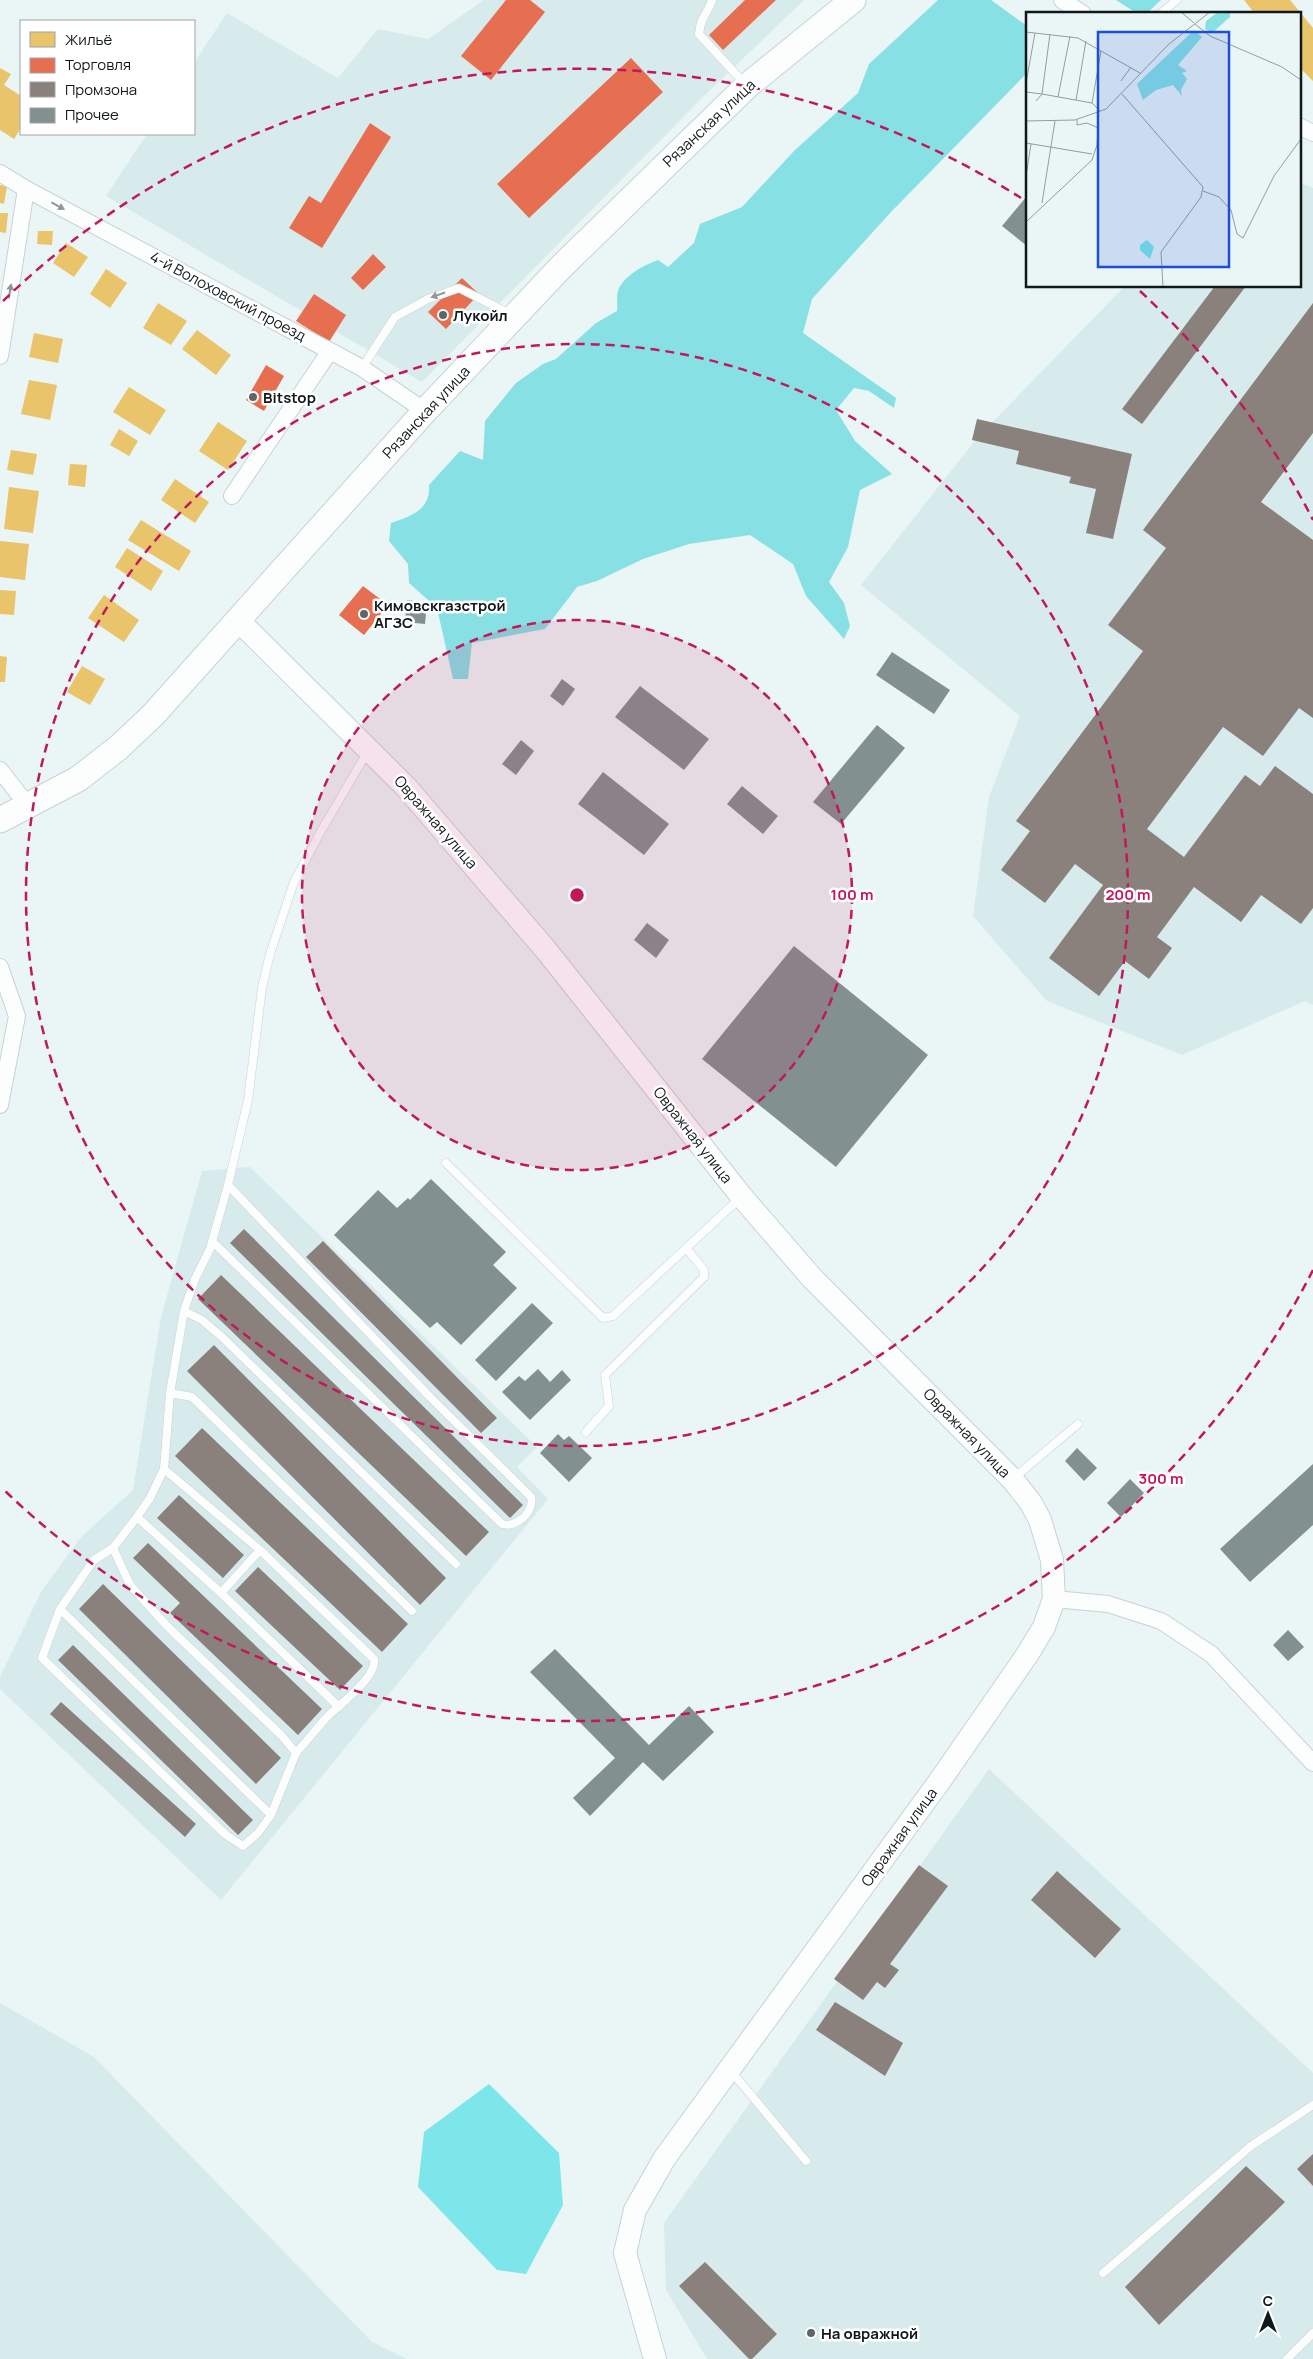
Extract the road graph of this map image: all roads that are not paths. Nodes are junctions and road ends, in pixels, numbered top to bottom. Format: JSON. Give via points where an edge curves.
{"nodes":[{"id":1,"x":712,"y":0,"type":"edge"},
{"id":2,"x":853,"y":0,"type":"edge"},
{"id":3,"x":1062,"y":0,"type":"edge"},
{"id":4,"x":1177,"y":0,"type":"edge"},
{"id":5,"x":1080,"y":12,"type":"edge"},
{"id":6,"x":1162,"y":12,"type":"edge"},
{"id":7,"x":747,"y":86,"type":"junction"},
{"id":8,"x":1300,"y":126,"type":"edge"},
{"id":9,"x":1313,"y":133,"type":"edge"},
{"id":10,"x":0,"y":173,"type":"edge"},
{"id":11,"x":26,"y":189,"type":"junction"},
{"id":12,"x":516,"y":317,"type":"junction"},
{"id":13,"x":330,"y":351,"type":"junction"},
{"id":14,"x":0,"y":356,"type":"edge"},
{"id":15,"x":362,"y":368,"type":"junction"},
{"id":16,"x":425,"y":411,"type":"junction"},
{"id":17,"x":232,"y":496,"type":"dead end"},
{"id":18,"x":239,"y":622,"type":"junction"},
{"id":19,"x":372,"y":751,"type":"junction"},
{"id":20,"x":0,"y":770,"type":"edge"},
{"id":21,"x":28,"y":806,"type":"junction"},
{"id":22,"x":0,"y":820,"type":"edge"},
{"id":23,"x":1,"y":967,"type":"edge"},
{"id":24,"x":0,"y":1105,"type":"edge"},
{"id":25,"x":446,"y":1163,"type":"dead end"},
{"id":26,"x":228,"y":1185,"type":"junction"},
{"id":27,"x":742,"y":1197,"type":"junction"},
{"id":28,"x":212,"y":1241,"type":"junction"},
{"id":29,"x":687,"y":1249,"type":"junction"},
{"id":30,"x":184,"y":1311,"type":"junction"},
{"id":31,"x":170,"y":1393,"type":"junction"},
{"id":32,"x":1078,"y":1424,"type":"dead end"},
{"id":33,"x":586,"y":1432,"type":"dead end"},
{"id":34,"x":164,"y":1469,"type":"junction"},
{"id":35,"x":1012,"y":1480,"type":"junction"},
{"id":36,"x":137,"y":1517,"type":"junction"},
{"id":37,"x":113,"y":1548,"type":"junction"},
{"id":38,"x":260,"y":1550,"type":"junction"},
{"id":39,"x":456,"y":1564,"type":"dead end"},
{"id":40,"x":221,"y":1593,"type":"junction"},
{"id":41,"x":1054,"y":1599,"type":"junction"},
{"id":42,"x":60,"y":1610,"type":"junction"},
{"id":43,"x":412,"y":1611,"type":"dead end"},
{"id":44,"x":339,"y":1707,"type":"junction"},
{"id":45,"x":296,"y":1753,"type":"junction"},
{"id":46,"x":1313,"y":1763,"type":"edge"},
{"id":47,"x":271,"y":1815,"type":"junction"},
{"id":48,"x":729,"y":2069,"type":"junction"},
{"id":49,"x":1313,"y":2105,"type":"edge"},
{"id":50,"x":806,"y":2161,"type":"dead end"},
{"id":51,"x":1103,"y":2273,"type":"dead end"},
{"id":52,"x":1313,"y":2333,"type":"edge"},
{"id":53,"x":654,"y":2359,"type":"edge"},
{"id":54,"x":1287,"y":2359,"type":"edge"}],
"edges":[{"from":1,"to":7,"type":"lane","via":[[701,19],[699,34]]},
{"from":2,"to":7,"type":"main road","name":"Рязанская улица"},
{"from":3,"to":5,"type":"street"},
{"from":4,"to":6,"type":"lane"},
{"from":7,"to":12,"type":"main road","name":"Рязанская улица","via":[[562,266]]},
{"from":8,"to":9,"type":"street"},
{"from":10,"to":11,"type":"street","name":"4-й Волоховский проезд"},
{"from":11,"to":13,"type":"street","name":"4-й Волоховский проезд","one_way":true},
{"from":14,"to":11,"type":"street","one_way":true},
{"from":12,"to":15,"type":"lane","one_way":true,"via":[[459,288],[428,299],[395,317]]},
{"from":12,"to":16,"type":"main road","name":"Рязанская улица"},
{"from":13,"to":15,"type":"street","name":"4-й Волоховский проезд"},
{"from":13,"to":17,"type":"street"},
{"from":15,"to":16,"type":"street","name":"4-й Волоховский проезд"},
{"from":16,"to":18,"type":"main road","name":"Рязанская улица"},
{"from":18,"to":19,"type":"street","name":"Овражная улица"},
{"from":18,"to":21,"type":"main road","name":"Рязанская улица","via":[[118,748],[78,779]]},
{"from":19,"to":26,"type":"lane","via":[[362,761],[294,882],[270,954],[259,1007],[248,1100]]},
{"from":19,"to":27,"type":"street","name":"Овражная улица","via":[[546,950]]},
{"from":20,"to":21,"type":"street"},
{"from":21,"to":22,"type":"main road","name":"Рязанская улица"},
{"from":23,"to":24,"type":"street","via":[[17,1016]]},
{"from":25,"to":29,"type":"lane","via":[[603,1318],[613,1316]]},
{"from":26,"to":28,"type":"lane"},
{"from":26,"to":28,"type":"lane","via":[[430,1397],[531,1497],[529,1511],[514,1524],[502,1524]]},
{"from":27,"to":29,"type":"lane"},
{"from":27,"to":35,"type":"street","name":"Овражная улица","via":[[812,1278]]},
{"from":28,"to":30,"type":"lane"},
{"from":29,"to":33,"type":"lane","via":[[704,1270],[704,1277],[605,1375],[609,1406]]},
{"from":30,"to":31,"type":"lane"},
{"from":30,"to":39,"type":"lane","via":[[222,1336]]},
{"from":31,"to":34,"type":"lane"},
{"from":31,"to":43,"type":"lane","via":[[192,1397]]},
{"from":32,"to":35,"type":"lane"},
{"from":34,"to":36,"type":"lane"},
{"from":34,"to":38,"type":"lane"},
{"from":35,"to":41,"type":"street","name":"Овражная улица","via":[[1040,1520],[1052,1560]]},
{"from":36,"to":37,"type":"lane"},
{"from":36,"to":40,"type":"lane"},
{"from":37,"to":42,"type":"lane","via":[[94,1560]]},
{"from":37,"to":45,"type":"lane","via":[[130,1585]]},
{"from":38,"to":40,"type":"lane"},
{"from":38,"to":44,"type":"lane","via":[[374,1658],[374,1668]]},
{"from":40,"to":44,"type":"lane"},
{"from":41,"to":46,"type":"street","via":[[1108,1604],[1161,1621],[1211,1654]]},
{"from":41,"to":48,"type":"street","name":"Овражная улица","via":[[1044,1627],[1027,1656]]},
{"from":42,"to":47,"type":"lane"},
{"from":42,"to":47,"type":"lane","via":[[42,1658],[237,1843],[243,1846]]},
{"from":44,"to":45,"type":"lane"},
{"from":45,"to":47,"type":"lane"},
{"from":48,"to":50,"type":"lane"},
{"from":48,"to":53,"type":"street","name":"Овражная улица","via":[[664,2159],[635,2210],[625,2253]]},
{"from":49,"to":51,"type":"lane","via":[[1251,2146]]},
{"from":52,"to":54,"type":"lane"}]}
